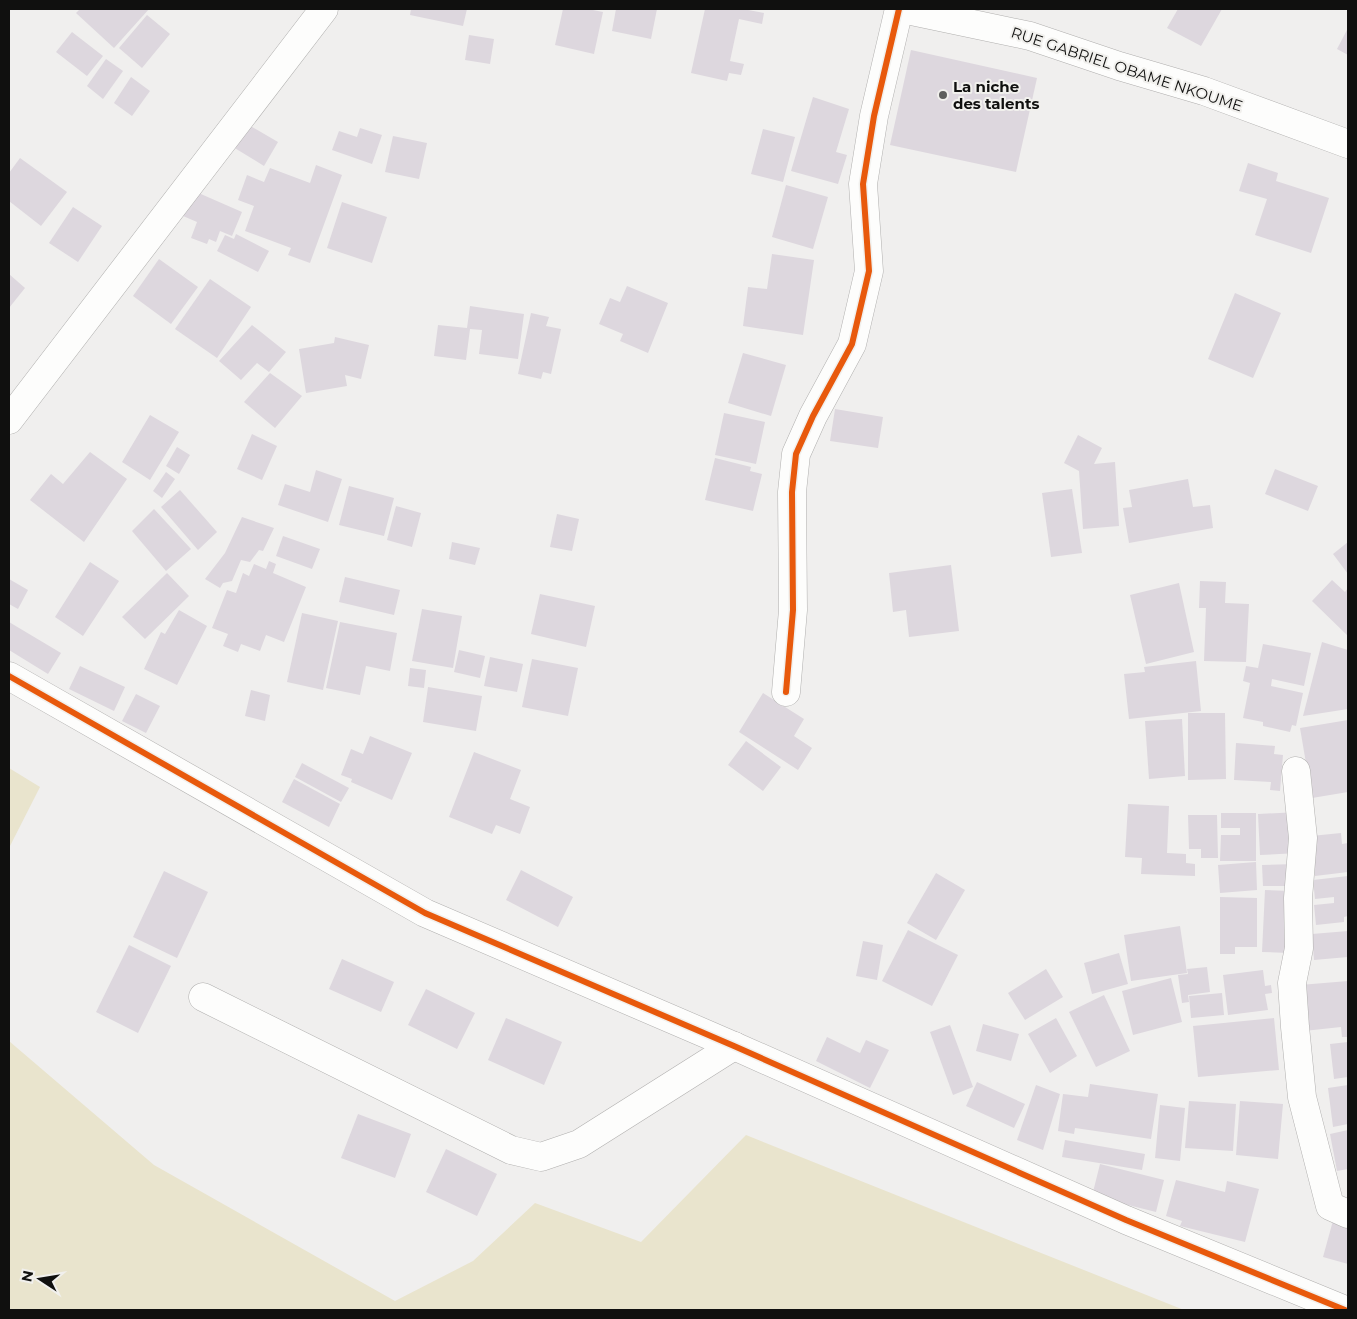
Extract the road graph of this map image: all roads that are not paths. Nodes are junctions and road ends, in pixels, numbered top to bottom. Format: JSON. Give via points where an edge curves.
{"nodes":[{"id":1,"x":324,"y":9,"type":"edge"},
{"id":2,"x":900,"y":9,"type":"edge"},
{"id":3,"x":1348,"y":144,"type":"edge"},
{"id":4,"x":9,"y":420,"type":"edge"},
{"id":5,"x":9,"y":676,"type":"edge"},
{"id":6,"x":786,"y":692,"type":"dead end"},
{"id":7,"x":1296,"y":771,"type":"dead end"},
{"id":8,"x":202,"y":997,"type":"dead end"},
{"id":9,"x":734,"y":1046,"type":"junction"},
{"id":10,"x":1348,"y":1214,"type":"edge"},
{"id":11,"x":1345,"y":1310,"type":"edge"}],
"edges":[{"from":1,"to":4,"type":"street"},
{"from":2,"to":3,"type":"street","name":"RUE GABRIEL OBAME NKOUME","via":[[1030,36],[1204,91]]},
{"from":2,"to":6,"type":"street","via":[[874,116],[863,184],[868,271],[852,344],[796,454],[792,492],[793,610]]},
{"from":5,"to":9,"type":"street","via":[[425,913]]},
{"from":7,"to":10,"type":"street","via":[[1303,838],[1298,898],[1299,948],[1292,983],[1302,1097],[1330,1206]]},
{"from":8,"to":9,"type":"street","via":[[511,1150],[541,1156],[579,1144]]},
{"from":9,"to":11,"type":"street","via":[[1126,1220]]}]}
